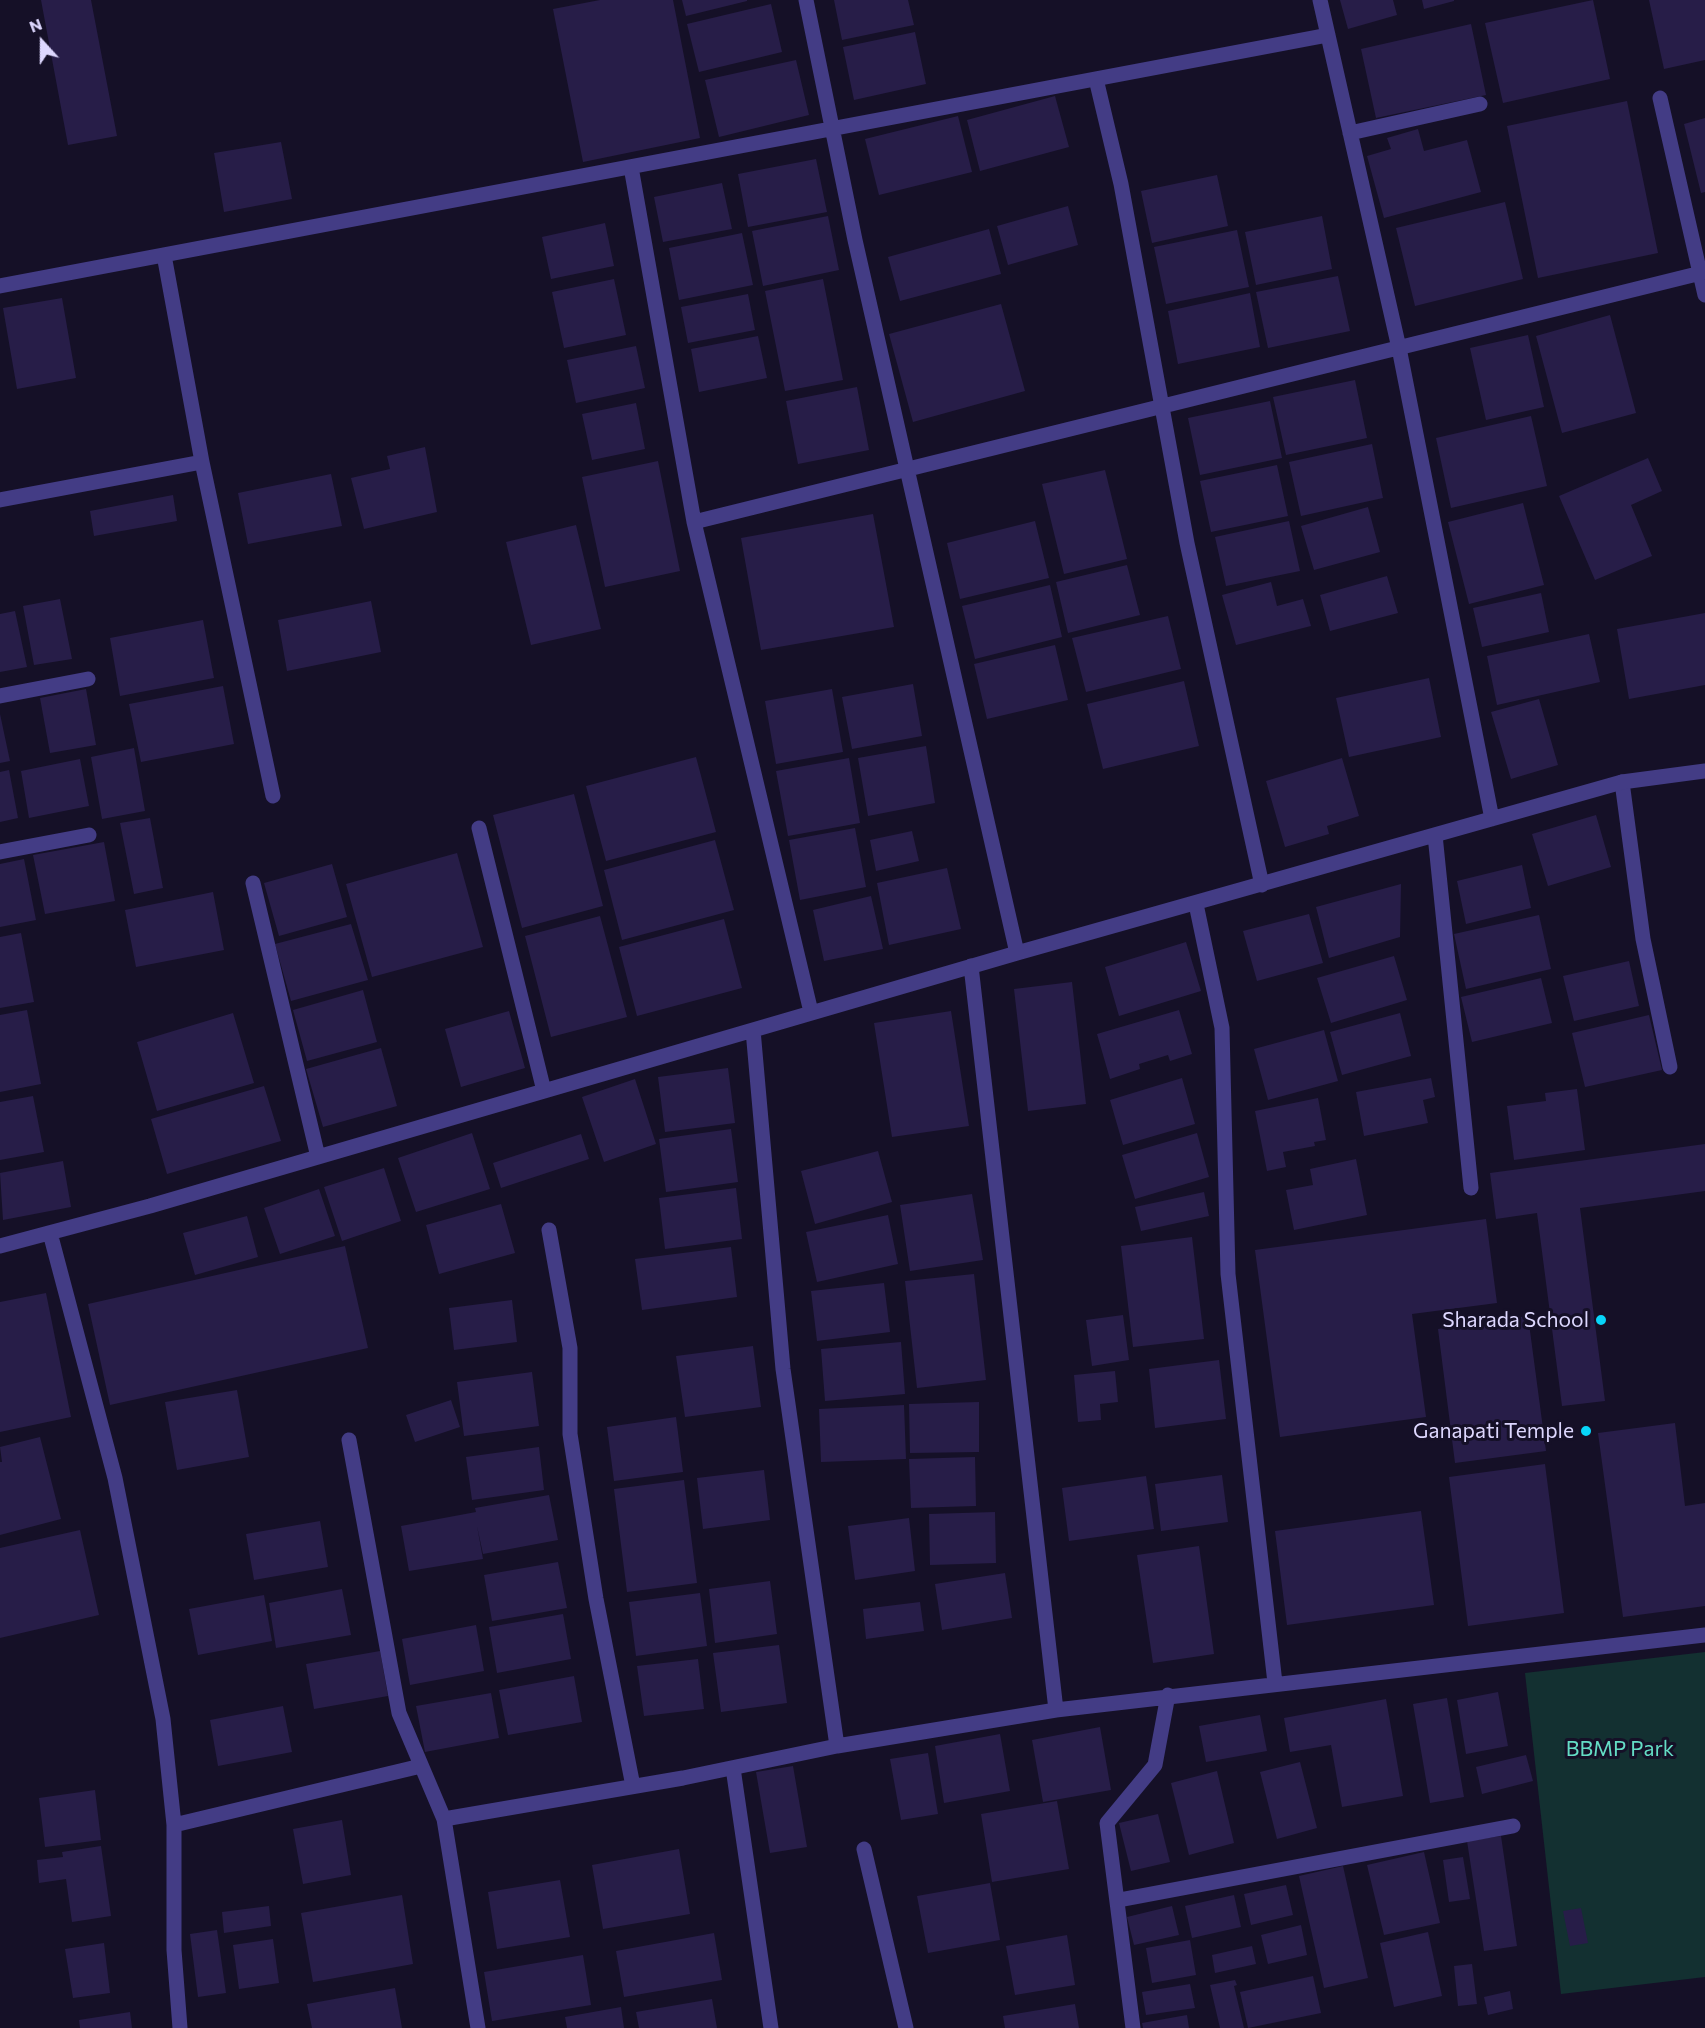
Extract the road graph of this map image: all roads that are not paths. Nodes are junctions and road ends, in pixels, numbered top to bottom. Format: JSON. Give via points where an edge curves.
{"nodes":[{"id":1,"x":806,"y":0,"type":"edge"},
{"id":2,"x":1320,"y":0,"type":"edge"},
{"id":3,"x":1328,"y":35,"type":"junction"},
{"id":4,"x":1096,"y":79,"type":"junction"},
{"id":5,"x":1660,"y":98,"type":"dead end"},
{"id":6,"x":1480,"y":104,"type":"dead end"},
{"id":7,"x":832,"y":129,"type":"junction"},
{"id":8,"x":1350,"y":133,"type":"junction"},
{"id":9,"x":631,"y":167,"type":"junction"},
{"id":10,"x":164,"y":255,"type":"junction"},
{"id":11,"x":1701,"y":273,"type":"junction"},
{"id":12,"x":0,"y":286,"type":"edge"},
{"id":13,"x":1705,"y":295,"type":"edge"},
{"id":14,"x":1399,"y":348,"type":"junction"},
{"id":15,"x":1162,"y":407,"type":"junction"},
{"id":16,"x":202,"y":462,"type":"junction"},
{"id":17,"x":908,"y":469,"type":"junction"},
{"id":18,"x":0,"y":500,"type":"edge"},
{"id":19,"x":694,"y":522,"type":"junction"},
{"id":20,"x":88,"y":678,"type":"dead end"},
{"id":21,"x":0,"y":696,"type":"edge"},
{"id":22,"x":1705,"y":771,"type":"edge"},
{"id":23,"x":1622,"y":782,"type":"junction"},
{"id":24,"x":273,"y":796,"type":"dead end"},
{"id":25,"x":1492,"y":819,"type":"junction"},
{"id":26,"x":479,"y":828,"type":"dead end"},
{"id":27,"x":89,"y":835,"type":"dead end"},
{"id":28,"x":1435,"y":835,"type":"junction"},
{"id":29,"x":0,"y":852,"type":"edge"},
{"id":30,"x":253,"y":882,"type":"dead end"},
{"id":31,"x":1262,"y":885,"type":"junction"},
{"id":32,"x":1196,"y":904,"type":"junction"},
{"id":33,"x":1017,"y":953,"type":"junction"},
{"id":34,"x":971,"y":966,"type":"junction"},
{"id":35,"x":811,"y":1012,"type":"junction"},
{"id":36,"x":753,"y":1030,"type":"junction"},
{"id":37,"x":1670,"y":1066,"type":"dead end"},
{"id":38,"x":544,"y":1091,"type":"junction"},
{"id":39,"x":318,"y":1157,"type":"junction"},
{"id":40,"x":1471,"y":1188,"type":"dead end"},
{"id":41,"x":549,"y":1230,"type":"dead end"},
{"id":42,"x":50,"y":1233,"type":"junction"},
{"id":43,"x":0,"y":1246,"type":"edge"},
{"id":44,"x":349,"y":1440,"type":"dead end"},
{"id":45,"x":1705,"y":1635,"type":"edge"},
{"id":46,"x":1275,"y":1683,"type":"junction"},
{"id":47,"x":1168,"y":1695,"type":"junction"},
{"id":48,"x":1056,"y":1710,"type":"junction"},
{"id":49,"x":837,"y":1746,"type":"junction"},
{"id":50,"x":421,"y":1766,"type":"junction"},
{"id":51,"x":733,"y":1768,"type":"junction"},
{"id":52,"x":633,"y":1786,"type":"junction"},
{"id":53,"x":444,"y":1819,"type":"junction"},
{"id":54,"x":174,"y":1825,"type":"junction"},
{"id":55,"x":1513,"y":1826,"type":"dead end"},
{"id":56,"x":864,"y":1849,"type":"dead end"},
{"id":57,"x":1119,"y":1900,"type":"junction"},
{"id":58,"x":180,"y":2028,"type":"edge"},
{"id":59,"x":478,"y":2028,"type":"edge"},
{"id":60,"x":771,"y":2028,"type":"edge"},
{"id":61,"x":906,"y":2028,"type":"edge"},
{"id":62,"x":1133,"y":2028,"type":"edge"}],
"edges":[{"from":1,"to":7,"type":"street"},
{"from":2,"to":3,"type":"street"},
{"from":3,"to":4,"type":"street"},
{"from":3,"to":8,"type":"street"},
{"from":4,"to":7,"type":"street"},
{"from":4,"to":15,"type":"street","via":[[1121,184]]},
{"from":5,"to":11,"type":"street"},
{"from":6,"to":8,"type":"street"},
{"from":7,"to":9,"type":"street"},
{"from":7,"to":17,"type":"street"},
{"from":8,"to":14,"type":"street"},
{"from":9,"to":10,"type":"street"},
{"from":9,"to":19,"type":"street"},
{"from":10,"to":12,"type":"street"},
{"from":10,"to":16,"type":"street"},
{"from":11,"to":13,"type":"street"},
{"from":11,"to":14,"type":"street"},
{"from":14,"to":15,"type":"street"},
{"from":14,"to":25,"type":"street"},
{"from":15,"to":17,"type":"street"},
{"from":15,"to":31,"type":"street","via":[[1187,543]]},
{"from":16,"to":18,"type":"street"},
{"from":16,"to":24,"type":"street"},
{"from":17,"to":19,"type":"street"},
{"from":17,"to":33,"type":"street"},
{"from":19,"to":35,"type":"street"},
{"from":20,"to":21,"type":"street"},
{"from":22,"to":23,"type":"street"},
{"from":23,"to":25,"type":"street"},
{"from":23,"to":37,"type":"street","via":[[1643,939]]},
{"from":25,"to":28,"type":"street"},
{"from":26,"to":38,"type":"street"},
{"from":27,"to":29,"type":"street"},
{"from":28,"to":31,"type":"street"},
{"from":28,"to":40,"type":"street"},
{"from":30,"to":39,"type":"street"},
{"from":31,"to":32,"type":"street"},
{"from":32,"to":33,"type":"street"},
{"from":32,"to":46,"type":"street","via":[[1222,1028],[1228,1274]]},
{"from":33,"to":34,"type":"street"},
{"from":34,"to":35,"type":"street"},
{"from":34,"to":48,"type":"street"},
{"from":35,"to":36,"type":"street"},
{"from":36,"to":38,"type":"street"},
{"from":36,"to":49,"type":"street","via":[[783,1369]]},
{"from":38,"to":39,"type":"street"},
{"from":39,"to":42,"type":"street"},
{"from":41,"to":52,"type":"street","via":[[570,1348],[570,1434],[596,1599]]},
{"from":42,"to":43,"type":"street"},
{"from":42,"to":54,"type":"street","via":[[115,1478],[163,1719]]},
{"from":44,"to":50,"type":"street","via":[[399,1713]]},
{"from":45,"to":46,"type":"street"},
{"from":46,"to":47,"type":"street"},
{"from":47,"to":48,"type":"street"},
{"from":47,"to":57,"type":"street","via":[[1155,1765],[1107,1823]]},
{"from":48,"to":49,"type":"street"},
{"from":49,"to":51,"type":"street"},
{"from":50,"to":53,"type":"street"},
{"from":50,"to":54,"type":"street"},
{"from":51,"to":52,"type":"street"},
{"from":51,"to":60,"type":"street"},
{"from":52,"to":53,"type":"street"},
{"from":53,"to":59,"type":"street"},
{"from":54,"to":58,"type":"street","via":[[174,1950]]},
{"from":55,"to":57,"type":"street"},
{"from":56,"to":61,"type":"street"},
{"from":57,"to":62,"type":"street"}]}
